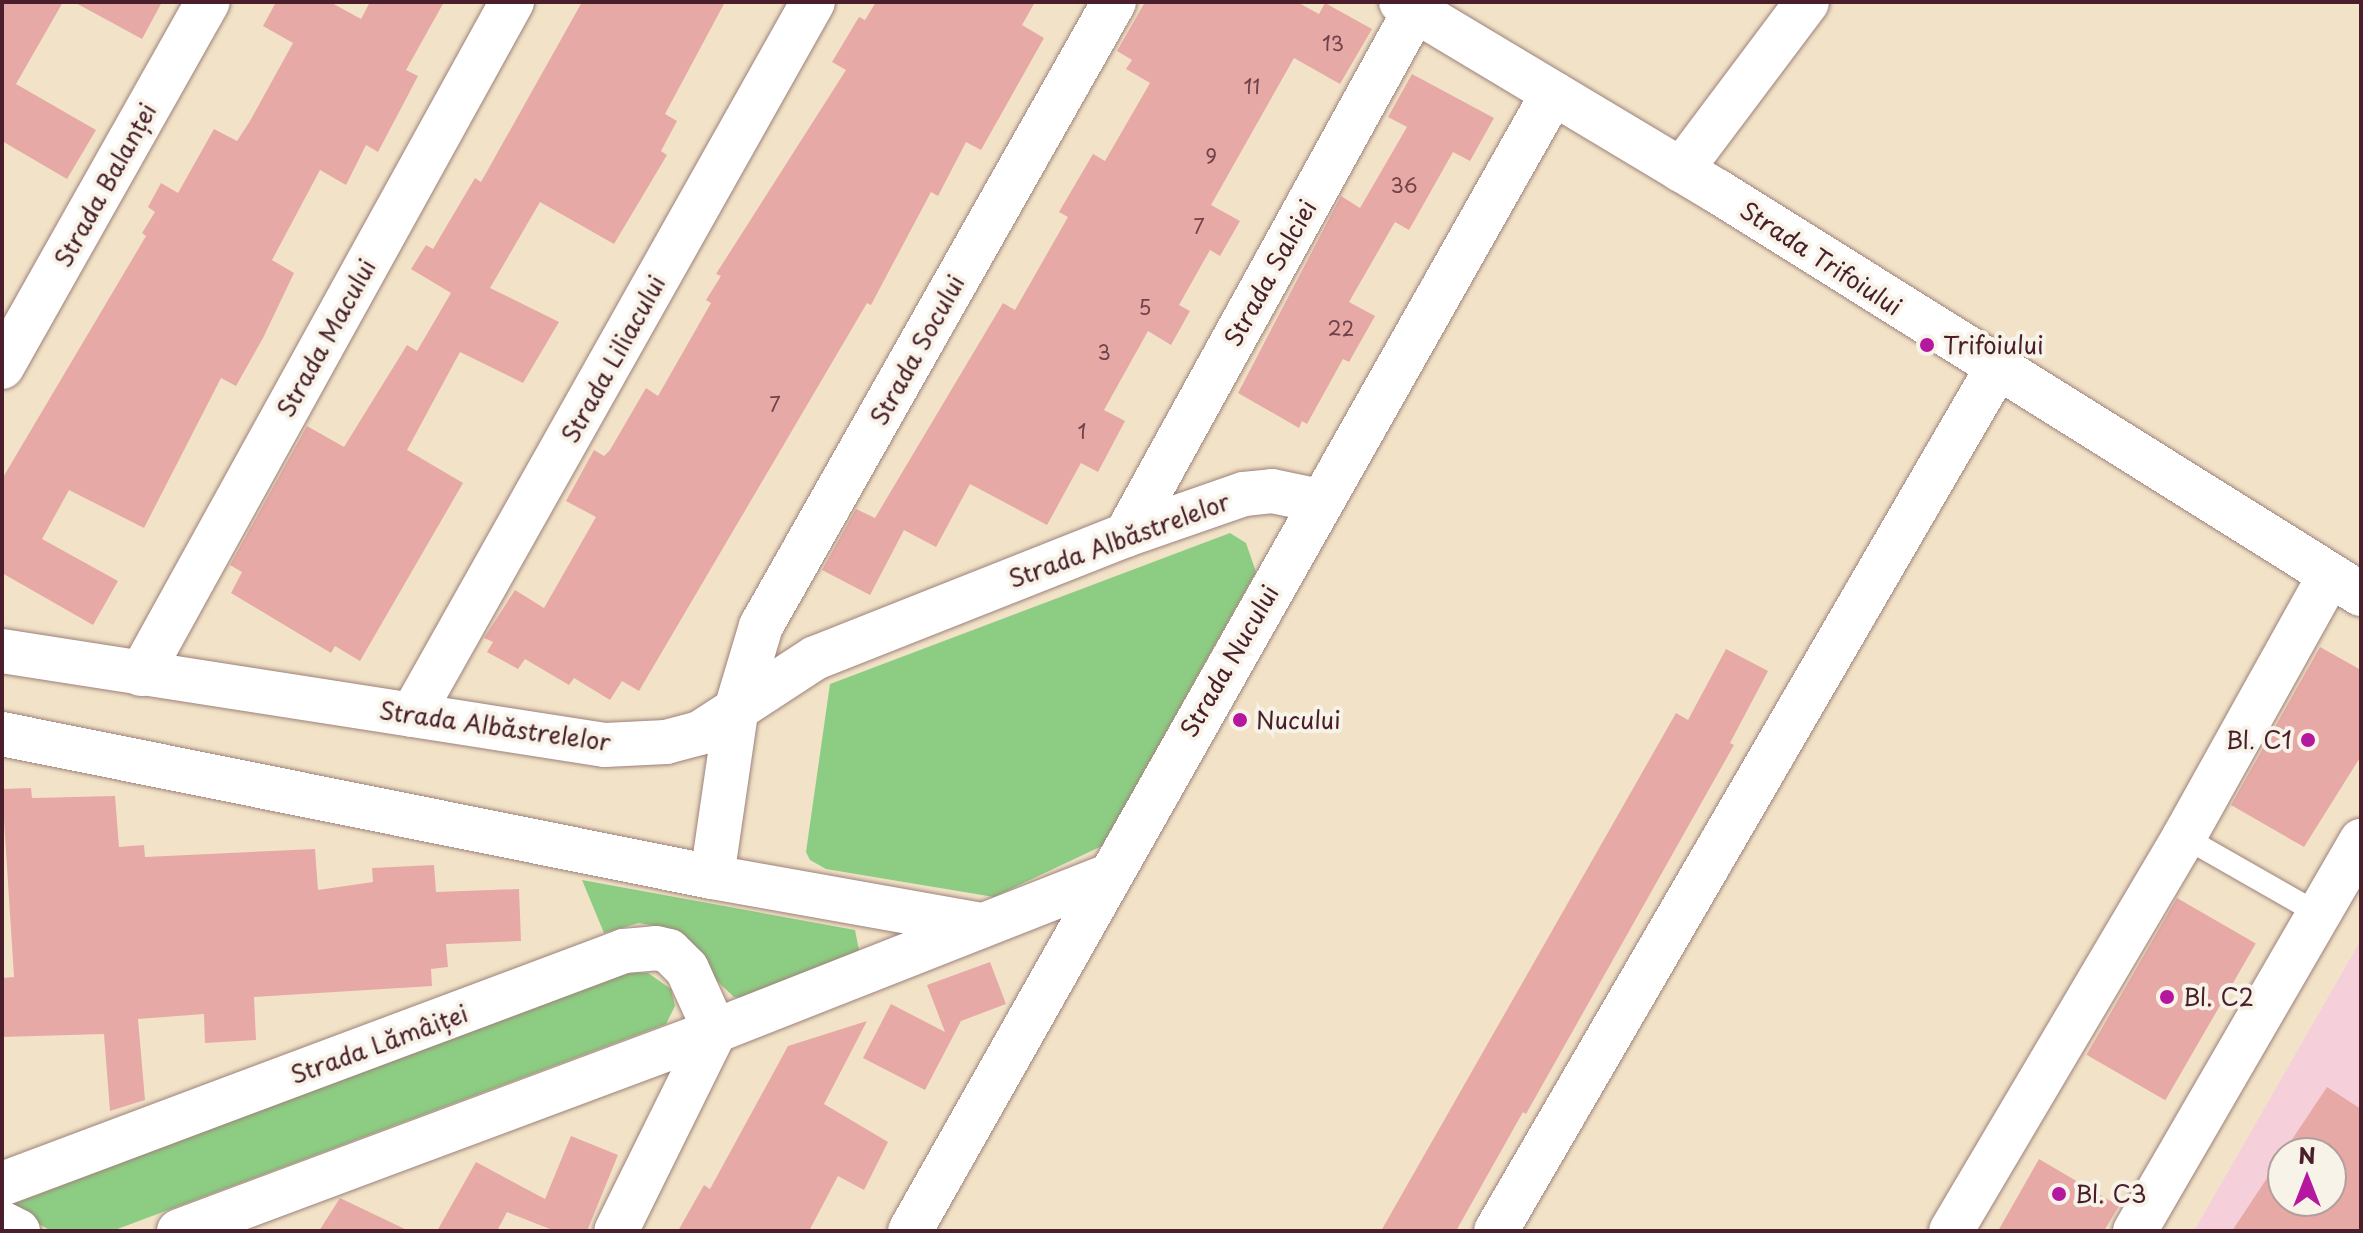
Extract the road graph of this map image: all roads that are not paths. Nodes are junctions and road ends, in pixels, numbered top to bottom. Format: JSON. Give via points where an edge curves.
{"nodes":[{"id":1,"x":208,"y":2,"type":"edge"},
{"id":2,"x":512,"y":2,"type":"edge"},
{"id":3,"x":813,"y":2,"type":"edge"},
{"id":4,"x":1114,"y":2,"type":"edge"},
{"id":5,"x":1807,"y":2,"type":"edge"},
{"id":6,"x":1408,"y":6,"type":"edge"},
{"id":7,"x":1553,"y":93,"type":"junction"},
{"id":8,"x":1681,"y":170,"type":"junction"},
{"id":9,"x":2,"y":367,"type":"edge"},
{"id":10,"x":1996,"y":370,"type":"junction"},
{"id":11,"x":1320,"y":501,"type":"junction"},
{"id":12,"x":1126,"y":535,"type":"junction"},
{"id":13,"x":2345,"y":584,"type":"edge"},
{"id":14,"x":2,"y":651,"type":"edge"},
{"id":15,"x":141,"y":674,"type":"junction"},
{"id":16,"x":737,"y":706,"type":"junction"},
{"id":17,"x":412,"y":715,"type":"junction"},
{"id":18,"x":2,"y":734,"type":"edge"},
{"id":19,"x":2184,"y":837,"type":"junction"},
{"id":20,"x":2361,"y":841,"type":"edge"},
{"id":21,"x":712,"y":877,"type":"junction"},
{"id":22,"x":1106,"y":877,"type":"junction"},
{"id":23,"x":2319,"y":914,"type":"junction"},
{"id":24,"x":982,"y":925,"type":"junction"},
{"id":25,"x":715,"y":1031,"type":"junction"},
{"id":26,"x":2,"y":1184,"type":"edge"},
{"id":27,"x":2,"y":1223,"type":"edge"},
{"id":28,"x":18,"y":1231,"type":"edge"},
{"id":29,"x":179,"y":1231,"type":"edge"},
{"id":30,"x":616,"y":1231,"type":"edge"},
{"id":31,"x":910,"y":1231,"type":"edge"},
{"id":32,"x":1496,"y":1231,"type":"edge"},
{"id":33,"x":1951,"y":1231,"type":"edge"},
{"id":34,"x":2135,"y":1231,"type":"edge"}],
"edges":[{"from":1,"to":9,"type":"street","name":"Strada Balanței"},
{"from":2,"to":15,"type":"street","name":"Strada Macului"},
{"from":3,"to":17,"type":"street","name":"Strada Liliacului"},
{"from":4,"to":16,"type":"street","name":"Strada Socului","via":[[761,626]]},
{"from":5,"to":8,"type":"street"},
{"from":6,"to":7,"type":"street","name":"Strada Trifoiului"},
{"from":6,"to":12,"type":"street","name":"Strada Salciei"},
{"from":7,"to":8,"type":"street","name":"Strada Trifoiului"},
{"from":7,"to":11,"type":"street","name":"Strada Nucului"},
{"from":8,"to":10,"type":"street","name":"Strada Trifoiului"},
{"from":10,"to":13,"type":"street","name":"Strada Trifoiului"},
{"from":10,"to":32,"type":"street"},
{"from":11,"to":12,"type":"street","name":"Strada Albăstrelelor","via":[[1272,491],[1244,494]]},
{"from":11,"to":22,"type":"street","name":"Strada Nucului"},
{"from":12,"to":16,"type":"street","name":"Strada Albăstrelelor","via":[[815,658]]},
{"from":13,"to":19,"type":"street"},
{"from":14,"to":15,"type":"street","name":"Strada Albăstrelelor"},
{"from":15,"to":17,"type":"street","name":"Strada Albăstrelelor"},
{"from":16,"to":17,"type":"street","name":"Strada Albăstrelelor","via":[[700,733],[666,742],[605,745]]},
{"from":16,"to":21,"type":"street","name":"Strada Socului"},
{"from":18,"to":21,"type":"street"},
{"from":19,"to":23,"type":"lane"},
{"from":19,"to":33,"type":"street"},
{"from":20,"to":23,"type":"street"},
{"from":21,"to":24,"type":"street"},
{"from":22,"to":24,"type":"street"},
{"from":22,"to":31,"type":"street","name":"Strada Nucului"},
{"from":23,"to":34,"type":"street"},
{"from":24,"to":25,"type":"street"},
{"from":25,"to":26,"type":"street","name":"Strada Lămâiței","via":[[679,959],[656,948],[624,951]]},
{"from":25,"to":29,"type":"street"},
{"from":25,"to":30,"type":"street"},
{"from":27,"to":28,"type":"street"}]}
